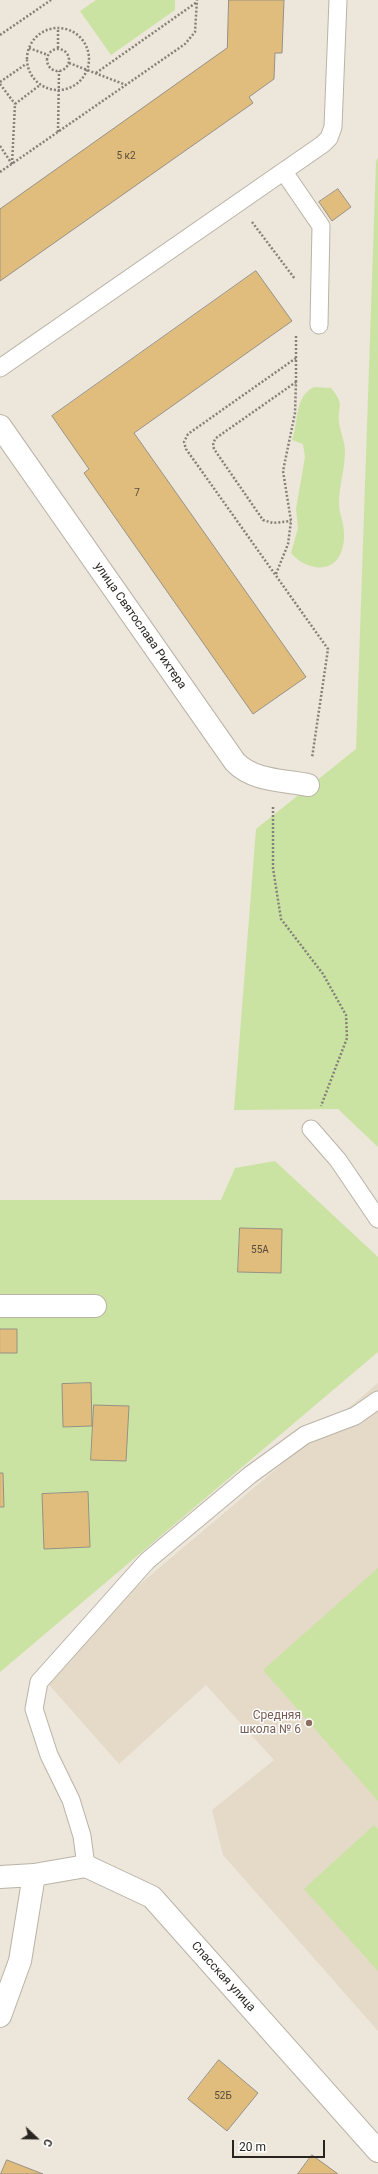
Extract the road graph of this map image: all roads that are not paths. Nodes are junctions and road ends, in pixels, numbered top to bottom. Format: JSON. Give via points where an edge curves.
{"nodes":[{"id":1,"x":338,"y":0,"type":"edge"},
{"id":2,"x":284,"y":172,"type":"junction"},
{"id":3,"x":318,"y":325,"type":"dead end"},
{"id":4,"x":0,"y":368,"type":"edge"},
{"id":5,"x":0,"y":426,"type":"edge"},
{"id":6,"x":308,"y":785,"type":"road end"},
{"id":7,"x":311,"y":1129,"type":"road end"},
{"id":8,"x":378,"y":1219,"type":"edge"},
{"id":9,"x":0,"y":1306,"type":"edge"},
{"id":10,"x":95,"y":1306,"type":"dead end"},
{"id":11,"x":378,"y":1400,"type":"edge"},
{"id":12,"x":86,"y":1866,"type":"junction"},
{"id":13,"x":34,"y":1875,"type":"junction"},
{"id":14,"x":0,"y":1877,"type":"edge"},
{"id":15,"x":0,"y":2016,"type":"edge"},
{"id":16,"x":378,"y":2151,"type":"edge"}],
"edges":[{"from":1,"to":2,"type":"lane","via":[[333,127],[329,138],[323,144]]},
{"from":2,"to":3,"type":"lane","via":[[320,226]]},
{"from":2,"to":4,"type":"lane"},
{"from":5,"to":6,"type":"street","name":"улица Святослава Рихтера","via":[[235,762],[243,771],[254,776]]},
{"from":7,"to":8,"type":"lane","via":[[338,1160]]},
{"from":9,"to":10,"type":"street"},
{"from":11,"to":12,"type":"lane","via":[[355,1416],[305,1435],[250,1475],[147,1561],[39,1682],[34,1709],[49,1755],[72,1800],[82,1836]]},
{"from":12,"to":13,"type":"street"},
{"from":12,"to":16,"type":"street","name":"Спасская улица","via":[[152,1897]]},
{"from":13,"to":14,"type":"street"},
{"from":13,"to":15,"type":"street","via":[[20,1961]]}]}
